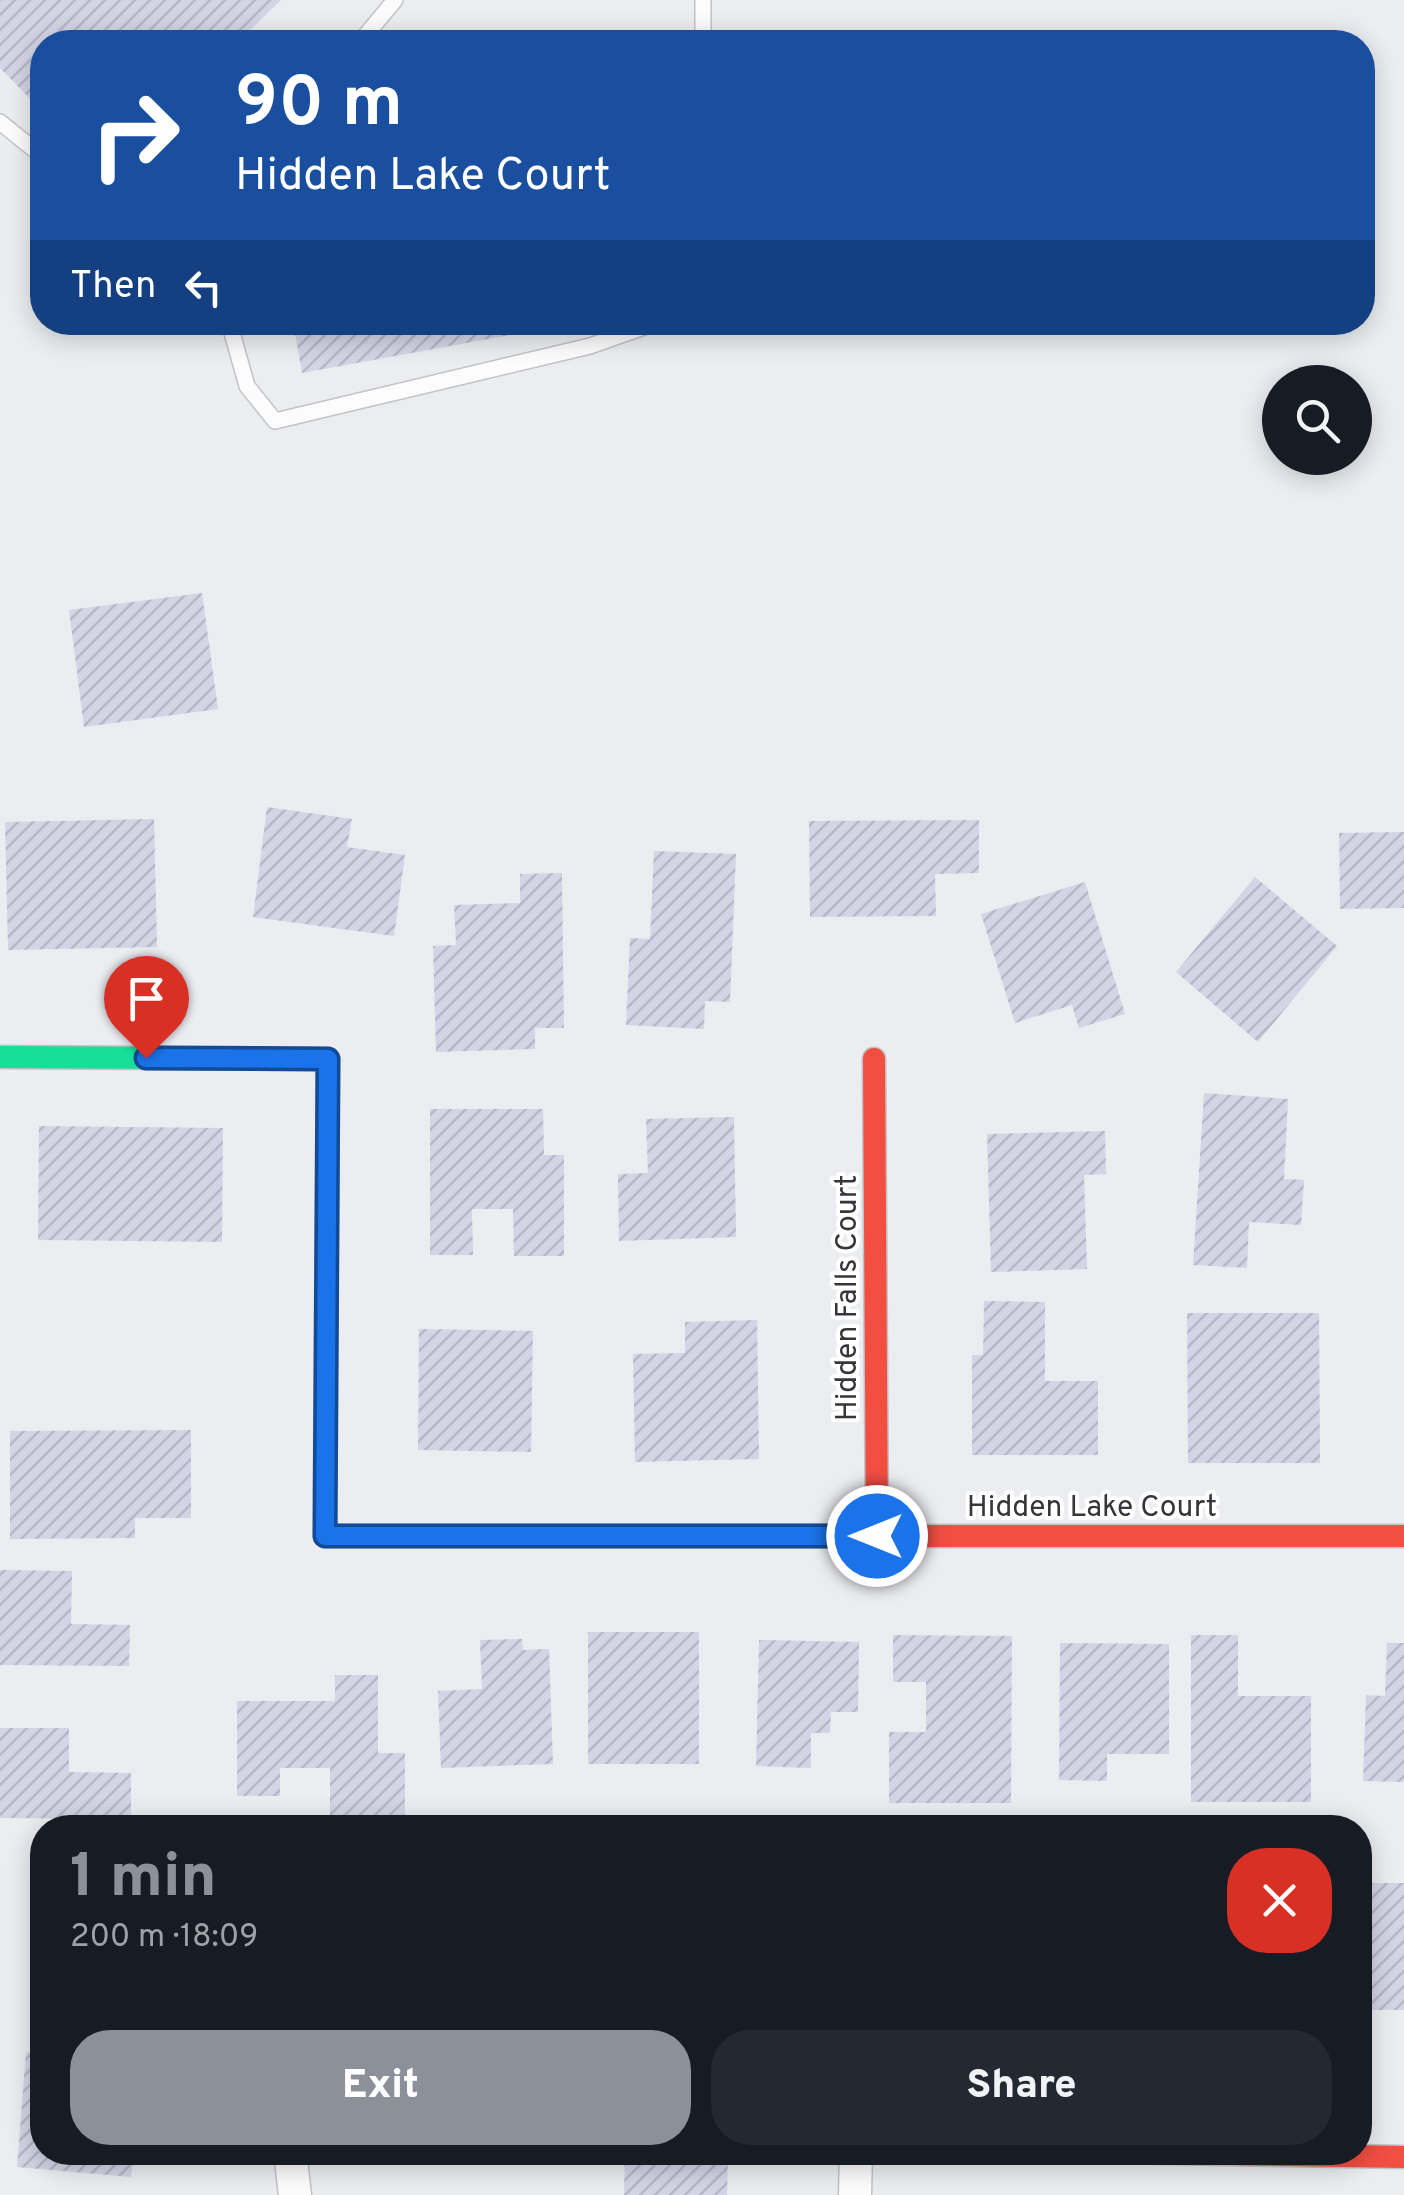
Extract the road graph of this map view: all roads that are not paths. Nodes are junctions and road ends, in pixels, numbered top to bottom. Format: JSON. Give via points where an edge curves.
{"nodes":[{"id":1,"x":395,"y":0,"type":"edge"},
{"id":2,"x":704,"y":0,"type":"edge"},
{"id":3,"x":370,"y":30,"type":"edge"},
{"id":4,"x":703,"y":30,"type":"edge"},
{"id":5,"x":0,"y":122,"type":"edge"},
{"id":6,"x":30,"y":146,"type":"edge"},
{"id":7,"x":233,"y":335,"type":"edge"},
{"id":8,"x":621,"y":335,"type":"edge"},
{"id":9,"x":0,"y":1056,"type":"edge"},
{"id":10,"x":874,"y":1059,"type":"dead end"},
{"id":11,"x":877,"y":1536,"type":"junction"},
{"id":12,"x":1404,"y":1536,"type":"edge"},
{"id":13,"x":1372,"y":2156,"type":"edge"},
{"id":14,"x":1404,"y":2157,"type":"edge"},
{"id":15,"x":292,"y":2165,"type":"edge"},
{"id":16,"x":856,"y":2165,"type":"edge"},
{"id":17,"x":295,"y":2195,"type":"edge"},
{"id":18,"x":855,"y":2195,"type":"edge"}],
"edges":[{"from":1,"to":3,"type":"lane"},
{"from":2,"to":4,"type":"lane"},
{"from":5,"to":6,"type":"lane"},
{"from":7,"to":8,"type":"lane","via":[[247,386],[275,422]]},
{"from":9,"to":11,"type":"street","name":"Hidden Lake Court","via":[[328,1059],[325,1536]]},
{"from":10,"to":11,"type":"street","name":"Hidden Falls Court"},
{"from":11,"to":12,"type":"street","name":"Hidden Lake Court"},
{"from":13,"to":14,"type":"street"},
{"from":15,"to":17,"type":"street"},
{"from":16,"to":18,"type":"street"}]}
